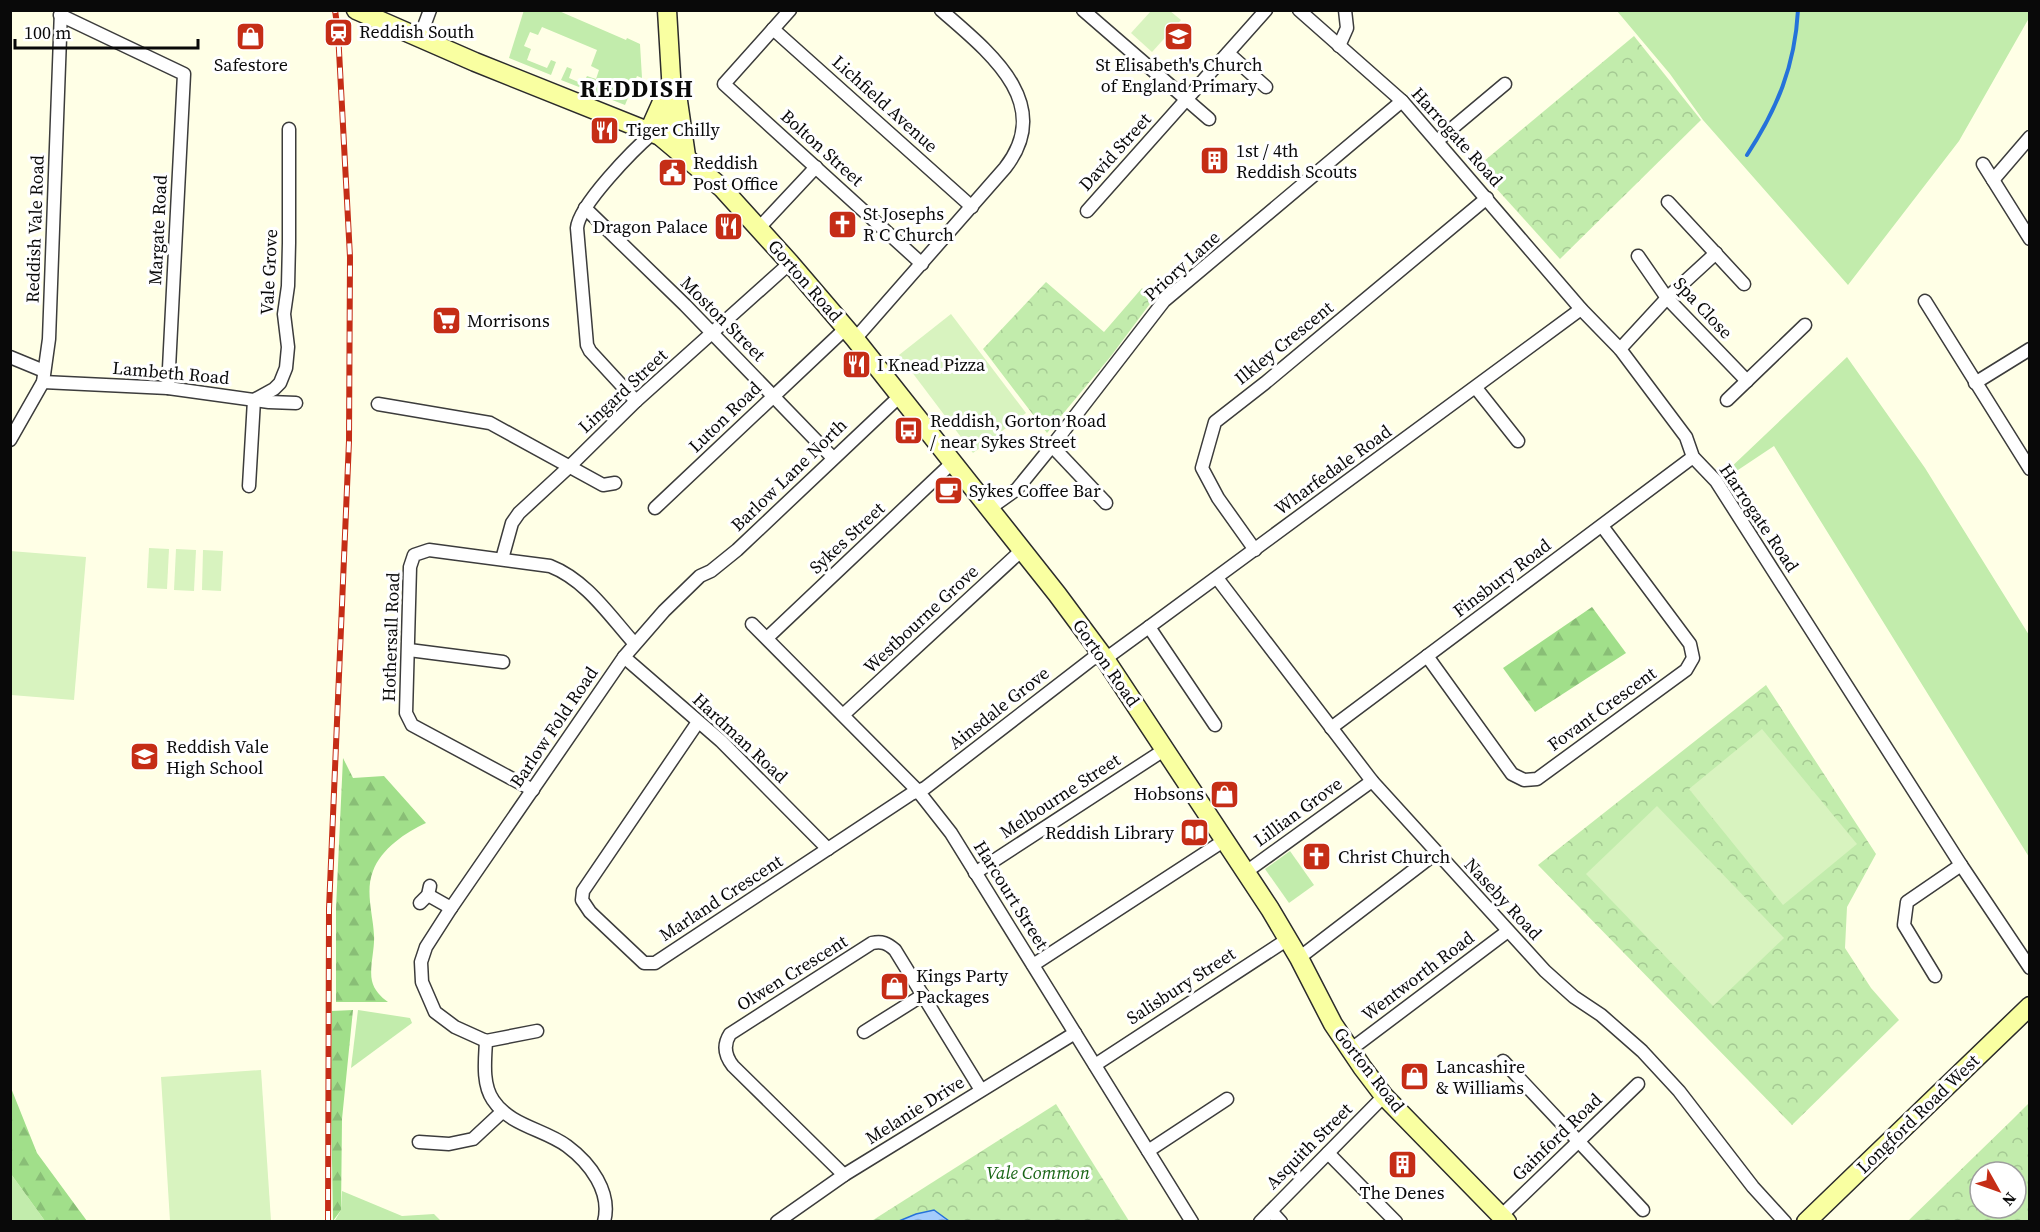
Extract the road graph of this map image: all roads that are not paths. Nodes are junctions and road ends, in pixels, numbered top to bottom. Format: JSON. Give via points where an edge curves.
{"nodes":[{"id":1,"x":356,"y":10,"type":"edge"},
{"id":2,"x":430,"y":10,"type":"edge"},
{"id":3,"x":667,"y":10,"type":"edge"},
{"id":4,"x":790,"y":10,"type":"edge"},
{"id":5,"x":942,"y":10,"type":"edge"},
{"id":6,"x":1083,"y":10,"type":"edge"},
{"id":7,"x":1266,"y":10,"type":"edge"},
{"id":8,"x":1299,"y":10,"type":"edge"},
{"id":9,"x":1345,"y":10,"type":"edge"},
{"id":10,"x":60,"y":13,"type":"edge"},
{"id":11,"x":773,"y":29,"type":"junction"},
{"id":12,"x":420,"y":37,"type":"junction"},
{"id":13,"x":1339,"y":46,"type":"junction"},
{"id":14,"x":1228,"y":53,"type":"junction"},
{"id":15,"x":672,"y":79,"type":"junction"},
{"id":16,"x":1504,"y":84,"type":"dead end"},
{"id":17,"x":1266,"y":87,"type":"dead end"},
{"id":18,"x":1185,"y":99,"type":"junction"},
{"id":19,"x":1402,"y":101,"type":"junction"},
{"id":20,"x":1209,"y":119,"type":"dead end"},
{"id":21,"x":289,"y":129,"type":"dead end"},
{"id":22,"x":654,"y":133,"type":"junction"},
{"id":23,"x":2030,"y":137,"type":"edge"},
{"id":24,"x":1437,"y":141,"type":"junction"},
{"id":25,"x":686,"y":156,"type":"junction"},
{"id":26,"x":1983,"y":164,"type":"dead end"},
{"id":27,"x":816,"y":166,"type":"junction"},
{"id":28,"x":1993,"y":180,"type":"junction"},
{"id":29,"x":1487,"y":198,"type":"junction"},
{"id":30,"x":1668,"y":202,"type":"dead end"},
{"id":31,"x":972,"y":207,"type":"junction"},
{"id":32,"x":585,"y":208,"type":"junction"},
{"id":33,"x":1087,"y":211,"type":"dead end"},
{"id":34,"x":759,"y":228,"type":"junction"},
{"id":35,"x":2030,"y":239,"type":"edge"},
{"id":36,"x":1716,"y":253,"type":"junction"},
{"id":37,"x":1638,"y":256,"type":"dead end"},
{"id":38,"x":790,"y":263,"type":"junction"},
{"id":39,"x":922,"y":264,"type":"junction"},
{"id":40,"x":1744,"y":284,"type":"dead end"},
{"id":41,"x":1666,"y":298,"type":"junction"},
{"id":42,"x":1925,"y":301,"type":"dead end"},
{"id":43,"x":1581,"y":309,"type":"junction"},
{"id":44,"x":1805,"y":325,"type":"dead end"},
{"id":45,"x":712,"y":333,"type":"junction"},
{"id":46,"x":851,"y":333,"type":"junction"},
{"id":47,"x":1620,"y":349,"type":"junction"},
{"id":48,"x":2030,"y":349,"type":"edge"},
{"id":49,"x":10,"y":357,"type":"edge"},
{"id":50,"x":44,"y":376,"type":"junction"},
{"id":51,"x":1747,"y":381,"type":"junction"},
{"id":52,"x":1975,"y":383,"type":"junction"},
{"id":53,"x":168,"y":388,"type":"junction"},
{"id":54,"x":1476,"y":388,"type":"junction"},
{"id":55,"x":773,"y":396,"type":"junction"},
{"id":56,"x":900,"y":396,"type":"junction"},
{"id":57,"x":254,"y":400,"type":"junction"},
{"id":58,"x":1727,"y":400,"type":"dead end"},
{"id":59,"x":636,"y":401,"type":"junction"},
{"id":60,"x":296,"y":403,"type":"dead end"},
{"id":61,"x":378,"y":404,"type":"dead end"},
{"id":62,"x":10,"y":440,"type":"edge"},
{"id":63,"x":1518,"y":441,"type":"dead end"},
{"id":64,"x":1052,"y":446,"type":"junction"},
{"id":65,"x":1693,"y":457,"type":"junction"},
{"id":66,"x":833,"y":458,"type":"junction"},
{"id":67,"x":952,"y":463,"type":"junction"},
{"id":68,"x":570,"y":466,"type":"junction"},
{"id":69,"x":2030,"y":470,"type":"edge"},
{"id":70,"x":615,"y":483,"type":"dead end"},
{"id":71,"x":249,"y":486,"type":"dead end"},
{"id":72,"x":1106,"y":503,"type":"dead end"},
{"id":73,"x":655,"y":508,"type":"dead end"},
{"id":74,"x":988,"y":509,"type":"junction"},
{"id":75,"x":1602,"y":526,"type":"junction"},
{"id":76,"x":1022,"y":550,"type":"junction"},
{"id":77,"x":1255,"y":550,"type":"junction"},
{"id":78,"x":502,"y":559,"type":"junction"},
{"id":79,"x":700,"y":576,"type":"joint"},
{"id":80,"x":1217,"y":578,"type":"junction"},
{"id":81,"x":752,"y":624,"type":"dead end"},
{"id":82,"x":1149,"y":627,"type":"junction"},
{"id":83,"x":767,"y":638,"type":"junction"},
{"id":84,"x":634,"y":643,"type":"junction"},
{"id":85,"x":409,"y":650,"type":"junction"},
{"id":86,"x":1103,"y":656,"type":"junction"},
{"id":87,"x":1427,"y":656,"type":"junction"},
{"id":88,"x":624,"y":657,"type":"junction"},
{"id":89,"x":502,"y":662,"type":"dead end"},
{"id":90,"x":843,"y":715,"type":"junction"},
{"id":91,"x":698,"y":722,"type":"junction"},
{"id":92,"x":1215,"y":725,"type":"dead end"},
{"id":93,"x":1331,"y":728,"type":"junction"},
{"id":94,"x":1164,"y":750,"type":"junction"},
{"id":95,"x":1372,"y":781,"type":"junction"},
{"id":96,"x":533,"y":790,"type":"junction"},
{"id":97,"x":918,"y":792,"type":"junction"},
{"id":98,"x":1225,"y":840,"type":"junction"},
{"id":99,"x":828,"y":849,"type":"junction"},
{"id":100,"x":1436,"y":853,"type":"junction"},
{"id":101,"x":1961,"y":866,"type":"junction"},
{"id":102,"x":1246,"y":872,"type":"junction"},
{"id":103,"x":975,"y":873,"type":"junction"},
{"id":104,"x":426,"y":895,"type":"dead end"},
{"id":105,"x":451,"y":908,"type":"junction"},
{"id":106,"x":1508,"y":931,"type":"junction"},
{"id":107,"x":1287,"y":939,"type":"junction"},
{"id":108,"x":1299,"y":958,"type":"junction"},
{"id":109,"x":1033,"y":965,"type":"junction"},
{"id":110,"x":2030,"y":968,"type":"edge"},
{"id":111,"x":1935,"y":976,"type":"dead end"},
{"id":112,"x":923,"y":995,"type":"junction"},
{"id":113,"x":2030,"y":1006,"type":"edge"},
{"id":114,"x":537,"y":1031,"type":"dead end"},
{"id":115,"x":864,"y":1032,"type":"dead end"},
{"id":116,"x":1075,"y":1033,"type":"junction"},
{"id":117,"x":486,"y":1041,"type":"junction"},
{"id":118,"x":1350,"y":1050,"type":"junction"},
{"id":119,"x":1503,"y":1061,"type":"dead end"},
{"id":120,"x":1095,"y":1065,"type":"junction"},
{"id":121,"x":1638,"y":1084,"type":"dead end"},
{"id":122,"x":981,"y":1090,"type":"junction"},
{"id":123,"x":1384,"y":1096,"type":"junction"},
{"id":124,"x":1227,"y":1099,"type":"dead end"},
{"id":125,"x":502,"y":1112,"type":"junction"},
{"id":126,"x":1579,"y":1141,"type":"junction"},
{"id":127,"x":419,"y":1142,"type":"dead end"},
{"id":128,"x":1148,"y":1150,"type":"junction"},
{"id":129,"x":1328,"y":1153,"type":"junction"},
{"id":130,"x":844,"y":1174,"type":"junction"},
{"id":131,"x":1643,"y":1210,"type":"dead end"},
{"id":132,"x":1271,"y":1211,"type":"junction"},
{"id":133,"x":1501,"y":1220,"type":"edge"},
{"id":134,"x":604,"y":1221,"type":"edge"},
{"id":135,"x":777,"y":1221,"type":"edge"},
{"id":136,"x":1192,"y":1221,"type":"edge"},
{"id":137,"x":1260,"y":1221,"type":"edge"},
{"id":138,"x":1281,"y":1221,"type":"edge"},
{"id":139,"x":1396,"y":1221,"type":"edge"},
{"id":140,"x":1785,"y":1221,"type":"edge"},
{"id":141,"x":1806,"y":1221,"type":"edge"}],
"edges":[{"from":1,"to":12,"type":"main road","name":"Gorton Road"},
{"from":2,"to":12,"type":"street"},
{"from":3,"to":15,"type":"main road"},
{"from":4,"to":11,"type":"street"},
{"from":5,"to":31,"type":"street","name":"Luton Road","via":[[999,65],[1022,105],[1024,134],[1020,145]]},
{"from":6,"to":18,"type":"street"},
{"from":7,"to":14,"type":"street","name":"David Street"},
{"from":8,"to":13,"type":"street","name":"Harrogate Road"},
{"from":9,"to":13,"type":"street","via":[[1348,21]]},
{"from":10,"to":50,"type":"street","name":"Reddish Vale Road","via":[[49,339]]},
{"from":10,"to":53,"type":"street","name":"Margate Road","via":[[184,74]]},
{"from":11,"to":27,"type":"street","name":"Bolton Street","via":[[724,84]]},
{"from":11,"to":31,"type":"street","name":"Lichfield Avenue"},
{"from":12,"to":22,"type":"main road","name":"Gorton Road"},
{"from":13,"to":19,"type":"street","name":"Harrogate Road"},
{"from":14,"to":17,"type":"street"},
{"from":14,"to":18,"type":"street","name":"David Street"},
{"from":15,"to":22,"type":"main road","via":[[674,110]]},
{"from":15,"to":25,"type":"main road"},
{"from":16,"to":24,"type":"street"},
{"from":18,"to":20,"type":"street"},
{"from":18,"to":33,"type":"street","name":"David Street"},
{"from":19,"to":24,"type":"street","name":"Harrogate Road"},
{"from":19,"to":64,"type":"street","name":"Priory Lane","via":[[1164,301]]},
{"from":21,"to":57,"type":"street","name":"Vale Grove","via":[[286,368],[280,383]]},
{"from":22,"to":25,"type":"main road","name":"Gorton Road"},
{"from":22,"to":32,"type":"street","via":[[640,143]]},
{"from":23,"to":28,"type":"street"},
{"from":24,"to":29,"type":"street","name":"Harrogate Road"},
{"from":25,"to":34,"type":"main road","name":"Gorton Road"},
{"from":26,"to":28,"type":"street"},
{"from":27,"to":34,"type":"street"},
{"from":27,"to":39,"type":"street","name":"Bolton Street"},
{"from":28,"to":35,"type":"street"},
{"from":29,"to":43,"type":"street","name":"Harrogate Road"},
{"from":29,"to":77,"type":"street","name":"Ilkley Crescent","via":[[1215,422],[1202,468]]},
{"from":30,"to":36,"type":"street"},
{"from":31,"to":39,"type":"street","name":"Luton Road"},
{"from":32,"to":45,"type":"street","name":"Moston Street"},
{"from":32,"to":59,"type":"street","via":[[577,228],[587,345]]},
{"from":34,"to":38,"type":"main road","name":"Gorton Road"},
{"from":36,"to":40,"type":"street"},
{"from":36,"to":41,"type":"street"},
{"from":37,"to":41,"type":"street","name":"Spa Close"},
{"from":38,"to":45,"type":"street","name":"Lingard Street"},
{"from":38,"to":46,"type":"main road","name":"Gorton Road"},
{"from":39,"to":46,"type":"street","name":"Luton Road"},
{"from":41,"to":47,"type":"street"},
{"from":41,"to":51,"type":"street","name":"Spa Close"},
{"from":42,"to":52,"type":"street"},
{"from":43,"to":47,"type":"street","name":"Harrogate Road"},
{"from":43,"to":54,"type":"street","name":"Wharfedale Road"},
{"from":44,"to":51,"type":"street"},
{"from":45,"to":55,"type":"street","name":"Moston Street"},
{"from":45,"to":59,"type":"street","name":"Lingard Street"},
{"from":46,"to":55,"type":"street","name":"Luton Road"},
{"from":46,"to":56,"type":"main road","name":"Gorton Road"},
{"from":47,"to":65,"type":"street","name":"Harrogate Road","via":[[1686,437]]},
{"from":48,"to":52,"type":"street"},
{"from":49,"to":50,"type":"street","name":"Lambeth Road"},
{"from":50,"to":53,"type":"street","name":"Lambeth Road"},
{"from":50,"to":62,"type":"street","name":"Reddish Vale Road"},
{"from":51,"to":58,"type":"street"},
{"from":52,"to":69,"type":"street"},
{"from":53,"to":57,"type":"street","name":"Lambeth Road"},
{"from":54,"to":63,"type":"street"},
{"from":54,"to":77,"type":"street","name":"Wharfedale Road"},
{"from":55,"to":66,"type":"street","name":"Moston Street"},
{"from":55,"to":73,"type":"street","name":"Luton Road"},
{"from":56,"to":66,"type":"street","name":"Barlow Lane North"},
{"from":56,"to":67,"type":"main road","name":"Gorton Road"},
{"from":57,"to":60,"type":"street","name":"Lambeth Road"},
{"from":57,"to":71,"type":"street"},
{"from":59,"to":68,"type":"street","name":"Lingard Street"},
{"from":61,"to":68,"type":"street","via":[[490,423]]},
{"from":64,"to":72,"type":"street"},
{"from":64,"to":74,"type":"street","name":"Priory Lane","via":[[1017,489]]},
{"from":65,"to":75,"type":"street","name":"Finsbury Road"},
{"from":65,"to":101,"type":"street","name":"Harrogate Road","via":[[1716,481]]},
{"from":66,"to":79,"type":"street","name":"Barlow Lane North","via":[[737,550]]},
{"from":67,"to":74,"type":"main road","name":"Gorton Road"},
{"from":67,"to":83,"type":"street","name":"Sykes Street"},
{"from":68,"to":70,"type":"street","via":[[603,485]]},
{"from":68,"to":78,"type":"street","name":"Lingard Street","via":[[519,513],[512,523]]},
{"from":74,"to":76,"type":"main road","name":"Gorton Road"},
{"from":75,"to":87,"type":"street","name":"Finsbury Road"},
{"from":75,"to":87,"type":"street","name":"Fovant Crescent","via":[[1690,644],[1694,658],[1686,670],[1537,779],[1524,780],[1512,774]]},
{"from":76,"to":86,"type":"main road","name":"Gorton Road"},
{"from":76,"to":90,"type":"street","name":"Westbourne Grove"},
{"from":77,"to":80,"type":"street","name":"Wharfedale Road"},
{"from":78,"to":84,"type":"street","via":[[565,572],[580,583]]},
{"from":78,"to":85,"type":"street","name":"Hothersall Road","via":[[429,550],[414,555],[410,567]]},
{"from":79,"to":84,"type":"street","name":"Barlow Fold Road"},
{"from":80,"to":82,"type":"street","name":"Wharfedale Road"},
{"from":80,"to":93,"type":"street","name":"Naseby Road"},
{"from":81,"to":83,"type":"street","name":"Harcourt Street"},
{"from":82,"to":86,"type":"street","name":"Wharfedale Road","via":[[1112,654]]},
{"from":82,"to":92,"type":"street"},
{"from":83,"to":90,"type":"street","name":"Harcourt Street"},
{"from":84,"to":88,"type":"street","name":"Barlow Fold Road"},
{"from":85,"to":89,"type":"street"},
{"from":85,"to":96,"type":"street","name":"Hothersall Road","via":[[406,713],[412,725]]},
{"from":86,"to":94,"type":"main road","name":"Gorton Road"},
{"from":86,"to":97,"type":"street","name":"Ainsdale Grove","via":[[1092,659]]},
{"from":87,"to":93,"type":"street","name":"Finsbury Road"},
{"from":88,"to":91,"type":"street","name":"Hardman Road"},
{"from":88,"to":96,"type":"street","name":"Barlow Fold Road"},
{"from":90,"to":97,"type":"street","name":"Harcourt Street"},
{"from":91,"to":99,"type":"street","name":"Hardman Road"},
{"from":91,"to":99,"type":"street","name":"Marland Crescent","via":[[583,891],[582,900],[590,912],[644,963],[655,963]]},
{"from":93,"to":95,"type":"street","name":"Naseby Road"},
{"from":94,"to":98,"type":"main road","name":"Gorton Road"},
{"from":94,"to":103,"type":"street","name":"Melbourne Street"},
{"from":95,"to":100,"type":"street","name":"Naseby Road"},
{"from":95,"to":102,"type":"street","name":"Lillian Grove"},
{"from":96,"to":105,"type":"street","name":"Barlow Fold Road"},
{"from":97,"to":99,"type":"street","name":"Marland Crescent"},
{"from":97,"to":103,"type":"street","name":"Harcourt Street","via":[[951,833]]},
{"from":98,"to":102,"type":"main road","name":"Gorton Road"},
{"from":98,"to":109,"type":"street"},
{"from":100,"to":106,"type":"street","name":"Naseby Road"},
{"from":100,"to":108,"type":"street"},
{"from":101,"to":110,"type":"street","name":"Harrogate Road"},
{"from":101,"to":111,"type":"street","via":[[1907,902],[1904,925]]},
{"from":102,"to":107,"type":"main road","name":"Gorton Road"},
{"from":103,"to":109,"type":"street","name":"Harcourt Street"},
{"from":104,"to":105,"type":"street"},
{"from":105,"to":117,"type":"street","name":"Barlow Fold Road","via":[[426,947],[422,982],[435,1011],[455,1027]]},
{"from":106,"to":118,"type":"street","name":"Wentworth Road"},
{"from":106,"to":140,"type":"street","name":"Naseby Road","via":[[1545,971],[1642,1051],[1684,1098],[1752,1187]]},
{"from":107,"to":108,"type":"main road","name":"Gorton Road"},
{"from":107,"to":120,"type":"street","name":"Salisbury Street"},
{"from":108,"to":118,"type":"main road","name":"Gorton Road"},
{"from":109,"to":116,"type":"street","name":"Harcourt Street"},
{"from":112,"to":115,"type":"street"},
{"from":112,"to":122,"type":"street","name":"Olwen Crescent"},
{"from":112,"to":130,"type":"street","name":"Olwen Crescent","via":[[895,950],[882,942],[872,943],[728,1038],[726,1055],[733,1066]]},
{"from":113,"to":141,"type":"main road","name":"Longford Road West"},
{"from":114,"to":117,"type":"street"},
{"from":116,"to":120,"type":"street","name":"Harcourt Street"},
{"from":116,"to":122,"type":"street","name":"Melanie Drive"},
{"from":117,"to":125,"type":"street","via":[[488,1086]]},
{"from":118,"to":123,"type":"main road","name":"Gorton Road"},
{"from":119,"to":126,"type":"street"},
{"from":120,"to":128,"type":"street","name":"Harcourt Street"},
{"from":121,"to":126,"type":"street","name":"Gainford Road"},
{"from":122,"to":130,"type":"street","name":"Melanie Drive"},
{"from":123,"to":129,"type":"street","name":"Asquith Street"},
{"from":123,"to":133,"type":"main road","name":"Gorton Road"},
{"from":124,"to":128,"type":"street"},
{"from":125,"to":127,"type":"street","via":[[473,1139],[449,1144]]},
{"from":125,"to":134,"type":"street","via":[[567,1146],[591,1169],[601,1184]]},
{"from":126,"to":131,"type":"street"},
{"from":126,"to":133,"type":"street","name":"Gainford Road"},
{"from":128,"to":136,"type":"street","name":"Harcourt Street"},
{"from":129,"to":132,"type":"street","name":"Asquith Street"},
{"from":129,"to":139,"type":"street"},
{"from":130,"to":135,"type":"street","name":"Melanie Drive"},
{"from":132,"to":137,"type":"street","name":"Asquith Street"},
{"from":132,"to":138,"type":"street"}]}
